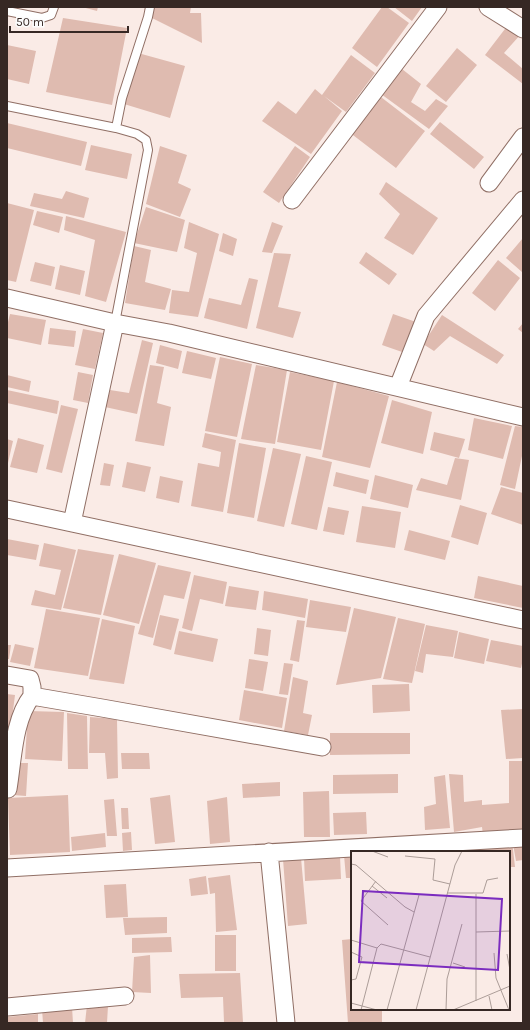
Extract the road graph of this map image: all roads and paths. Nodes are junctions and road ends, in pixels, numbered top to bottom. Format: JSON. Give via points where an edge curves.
{"nodes":[{"id":1,"x":54,"y":7,"type":"edge"},
{"id":2,"x":150,"y":7,"type":"edge"},
{"id":3,"x":438,"y":7,"type":"edge"},
{"id":4,"x":488,"y":7,"type":"edge"},
{"id":5,"x":7,"y":11,"type":"edge"},
{"id":6,"x":523,"y":30,"type":"edge"},
{"id":7,"x":7,"y":106,"type":"edge"},
{"id":8,"x":116,"y":128,"type":"junction"},
{"id":9,"x":523,"y":137,"type":"edge"},
{"id":10,"x":489,"y":183,"type":"dead end"},
{"id":11,"x":292,"y":200,"type":"dead end"},
{"id":12,"x":523,"y":200,"type":"edge"},
{"id":13,"x":7,"y":298,"type":"edge"},
{"id":14,"x":115,"y":323,"type":"junction"},
{"id":15,"x":398,"y":387,"type":"junction"},
{"id":16,"x":523,"y":417,"type":"edge"},
{"id":17,"x":7,"y":509,"type":"edge"},
{"id":18,"x":72,"y":523,"type":"junction"},
{"id":19,"x":523,"y":620,"type":"edge"},
{"id":20,"x":7,"y":675,"type":"edge"},
{"id":21,"x":32,"y":696,"type":"junction"},
{"id":22,"x":322,"y":748,"type":"dead end"},
{"id":23,"x":8,"y":789,"type":"dead end"},
{"id":24,"x":523,"y":838,"type":"edge"},
{"id":25,"x":269,"y":852,"type":"junction"},
{"id":26,"x":7,"y":868,"type":"edge"},
{"id":27,"x":125,"y":996,"type":"dead end"},
{"id":28,"x":7,"y":1007,"type":"edge"},
{"id":29,"x":286,"y":1023,"type":"edge"}],
"edges":[{"from":1,"to":5,"type":"lane","via":[[52,15],[42,18]]},
{"from":2,"to":8,"type":"lane","via":[[122,98]]},
{"from":3,"to":11,"type":"street"},
{"from":4,"to":6,"type":"street"},
{"from":7,"to":8,"type":"lane"},
{"from":8,"to":14,"type":"lane","via":[[137,134],[146,140],[148,150]]},
{"from":9,"to":10,"type":"street"},
{"from":12,"to":15,"type":"street","via":[[426,316]]},
{"from":13,"to":14,"type":"street"},
{"from":14,"to":15,"type":"street","via":[[169,333]]},
{"from":14,"to":18,"type":"street"},
{"from":15,"to":16,"type":"street"},
{"from":17,"to":18,"type":"street"},
{"from":18,"to":19,"type":"street"},
{"from":20,"to":21,"type":"street","via":[[30,679]]},
{"from":21,"to":22,"type":"street"},
{"from":21,"to":23,"type":"street","via":[[17,726]]},
{"from":24,"to":25,"type":"street"},
{"from":25,"to":26,"type":"street"},
{"from":25,"to":29,"type":"street"},
{"from":27,"to":28,"type":"street"}]}
